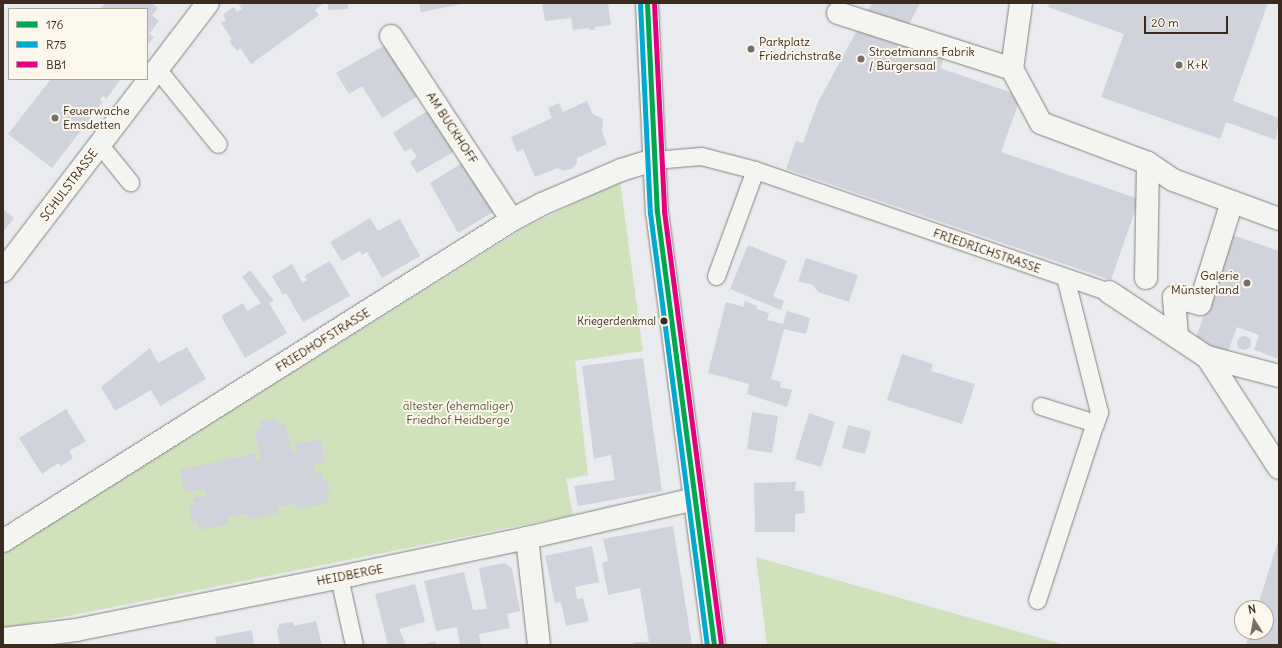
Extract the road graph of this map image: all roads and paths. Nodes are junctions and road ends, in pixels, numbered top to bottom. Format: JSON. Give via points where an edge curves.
{"nodes":[{"id":1,"x":208,"y":3,"type":"edge"},
{"id":2,"x":647,"y":3,"type":"edge"},
{"id":3,"x":1021,"y":3,"type":"edge"},
{"id":4,"x":838,"y":13,"type":"dead end"},
{"id":5,"x":391,"y":36,"type":"dead end"},
{"id":6,"x":1012,"y":69,"type":"junction"},
{"id":7,"x":158,"y":70,"type":"junction"},
{"id":8,"x":218,"y":144,"type":"dead end"},
{"id":9,"x":100,"y":145,"type":"junction"},
{"id":10,"x":654,"y":160,"type":"junction"},
{"id":11,"x":1148,"y":163,"type":"junction"},
{"id":12,"x":755,"y":170,"type":"junction"},
{"id":13,"x":130,"y":182,"type":"dead end"},
{"id":14,"x":1232,"y":202,"type":"junction"},
{"id":15,"x":1279,"y":219,"type":"edge"},
{"id":16,"x":512,"y":220,"type":"junction"},
{"id":17,"x":3,"y":271,"type":"edge"},
{"id":18,"x":716,"y":276,"type":"dead end"},
{"id":19,"x":1065,"y":278,"type":"junction"},
{"id":20,"x":1146,"y":278,"type":"dead end"},
{"id":21,"x":1109,"y":292,"type":"joint"},
{"id":22,"x":1177,"y":338,"type":"junction"},
{"id":23,"x":1207,"y":357,"type":"junction"},
{"id":24,"x":1279,"y":376,"type":"edge"},
{"id":25,"x":1041,"y":406,"type":"dead end"},
{"id":26,"x":1095,"y":423,"type":"junction"},
{"id":27,"x":1279,"y":468,"type":"edge"},
{"id":28,"x":694,"y":499,"type":"junction"},
{"id":29,"x":526,"y":538,"type":"junction"},
{"id":30,"x":3,"y":540,"type":"edge"},
{"id":31,"x":339,"y":577,"type":"junction"},
{"id":32,"x":1037,"y":600,"type":"dead end"},
{"id":33,"x":3,"y":639,"type":"edge"},
{"id":34,"x":354,"y":645,"type":"edge"},
{"id":35,"x":539,"y":645,"type":"edge"},
{"id":36,"x":714,"y":645,"type":"edge"}],
"edges":[{"from":1,"to":7,"type":"street","name":"SCHULSTRASSE"},
{"from":2,"to":10,"type":"street"},
{"from":3,"to":6,"type":"street"},
{"from":4,"to":6,"type":"street"},
{"from":5,"to":16,"type":"street","name":"AM BUCKHOFF"},
{"from":6,"to":11,"type":"street","via":[[1041,123]]},
{"from":7,"to":8,"type":"lane"},
{"from":7,"to":9,"type":"street","name":"SCHULSTRASSE"},
{"from":9,"to":13,"type":"lane"},
{"from":9,"to":17,"type":"street","name":"SCHULSTRASSE"},
{"from":10,"to":12,"type":"lane","name":"FRIEDRICHSTRASSE","via":[[701,156]]},
{"from":10,"to":16,"type":"street","name":"FRIEDHOFSTRASSE","via":[[621,170],[542,204]]},
{"from":10,"to":28,"type":"street","via":[[657,212]]},
{"from":11,"to":14,"type":"street","via":[[1173,180]]},
{"from":11,"to":20,"type":"street"},
{"from":12,"to":18,"type":"lane"},
{"from":12,"to":19,"type":"lane","name":"FRIEDRICHSTRASSE"},
{"from":14,"to":15,"type":"street"},
{"from":14,"to":22,"type":"street","via":[[1200,304],[1174,297]]},
{"from":16,"to":30,"type":"street","name":"FRIEDHOFSTRASSE"},
{"from":19,"to":21,"type":"lane","name":"FRIEDRICHSTRASSE"},
{"from":19,"to":26,"type":"lane","via":[[1099,412]]},
{"from":21,"to":22,"type":"street","name":"FRIEDRICHSTRASSE"},
{"from":22,"to":23,"type":"street","name":"FRIEDRICHSTRASSE"},
{"from":23,"to":24,"type":"street"},
{"from":23,"to":27,"type":"street"},
{"from":25,"to":26,"type":"lane"},
{"from":26,"to":32,"type":"lane"},
{"from":28,"to":29,"type":"street","name":"HEIDBERGE"},
{"from":28,"to":36,"type":"street"},
{"from":29,"to":31,"type":"street","name":"HEIDBERGE"},
{"from":29,"to":35,"type":"street"},
{"from":31,"to":33,"type":"street","name":"HEIDBERGE","via":[[76,630]]},
{"from":31,"to":34,"type":"lane"}]}
